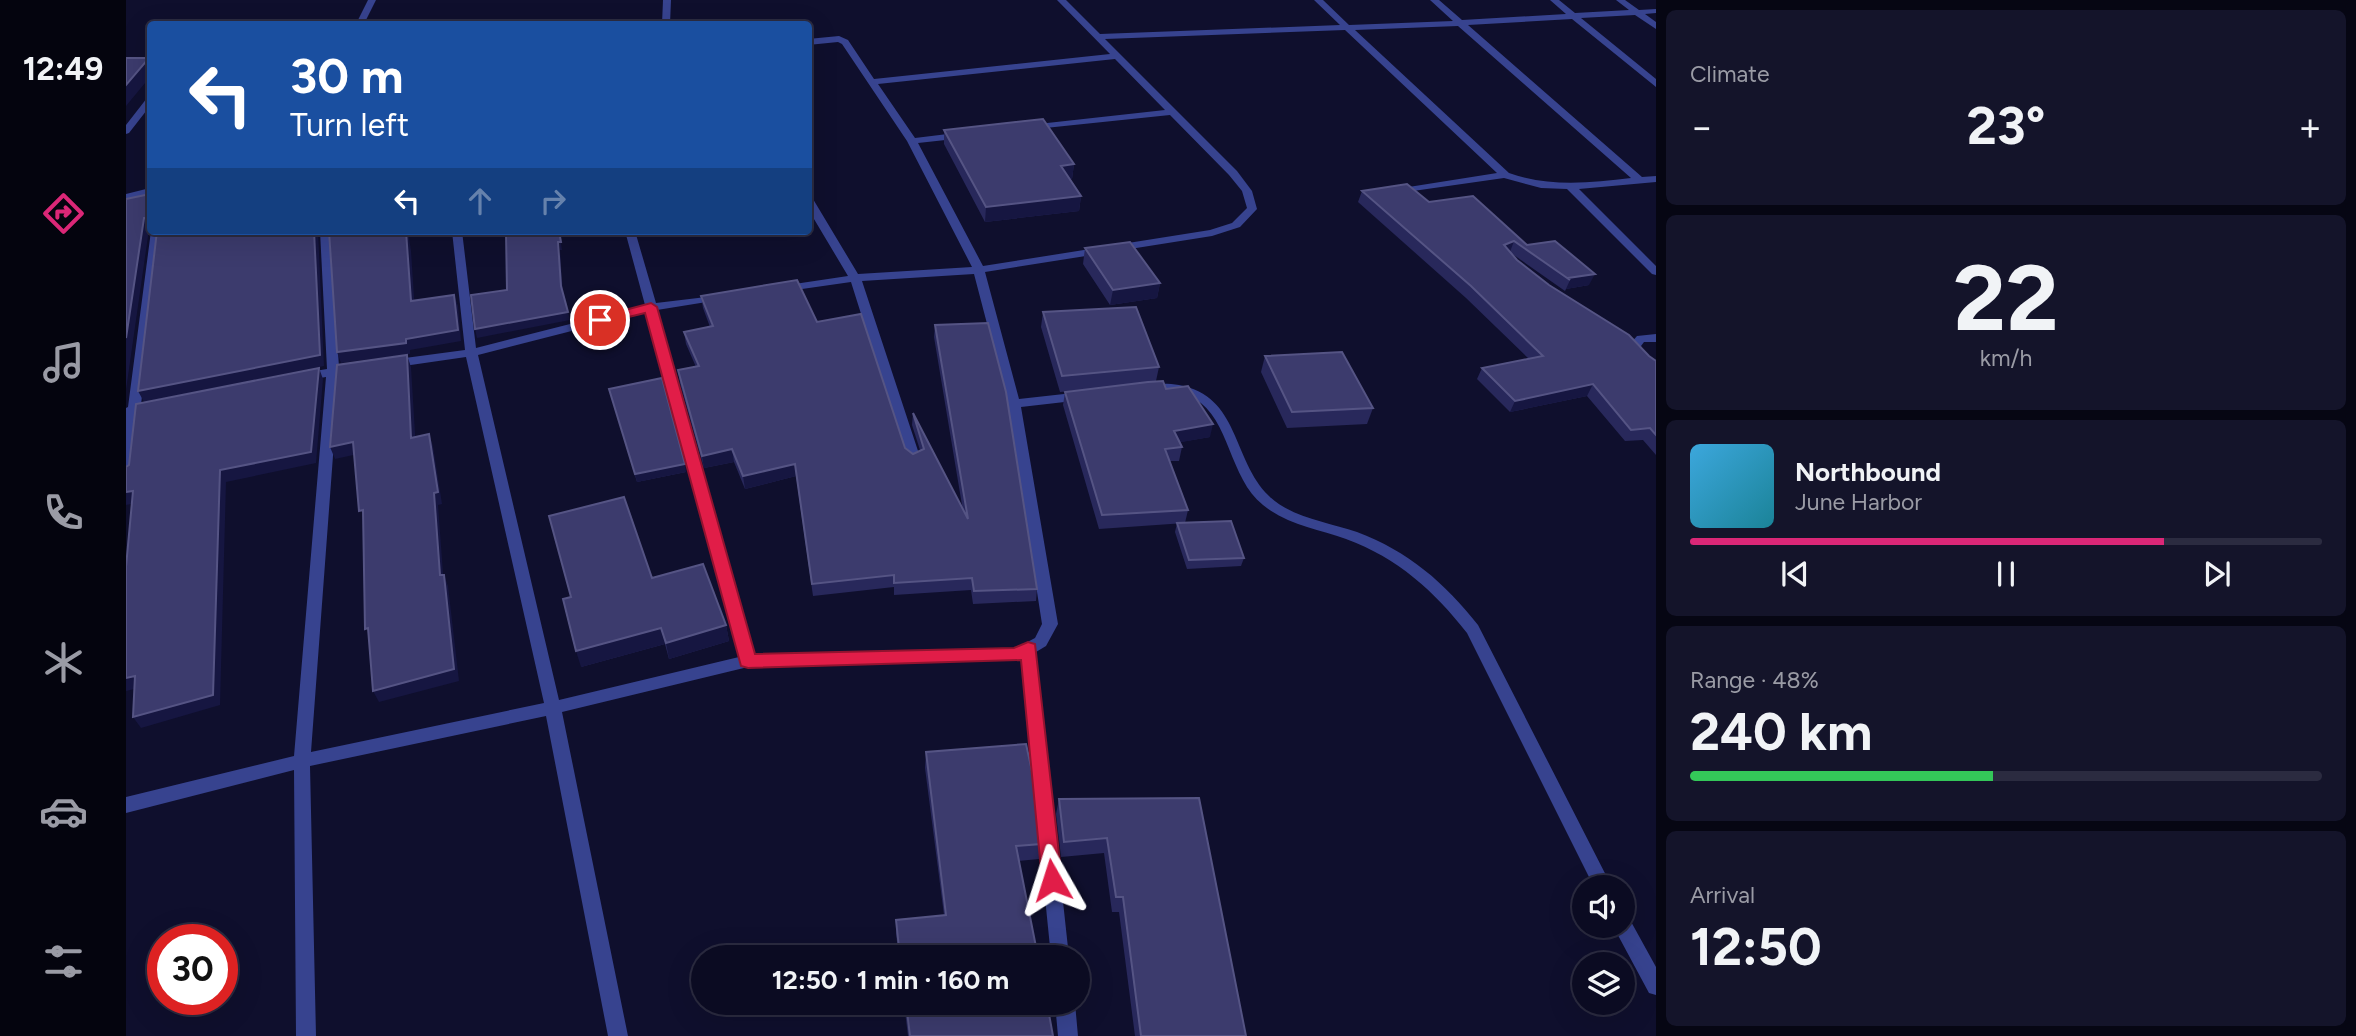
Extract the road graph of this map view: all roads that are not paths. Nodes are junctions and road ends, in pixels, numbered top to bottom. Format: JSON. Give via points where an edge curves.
{"nodes":[{"id":1,"x":372,"y":0,"type":"edge"},
{"id":2,"x":667,"y":0,"type":"edge"},
{"id":3,"x":1061,"y":0,"type":"edge"},
{"id":4,"x":1318,"y":0,"type":"edge"},
{"id":5,"x":1434,"y":0,"type":"edge"},
{"id":6,"x":1554,"y":0,"type":"edge"},
{"id":7,"x":1620,"y":0,"type":"edge"},
{"id":8,"x":1656,"y":11,"type":"edge"},
{"id":9,"x":1637,"y":12,"type":"junction"},
{"id":10,"x":1573,"y":15,"type":"junction"},
{"id":11,"x":362,"y":21,"type":"edge"},
{"id":12,"x":666,"y":21,"type":"edge"},
{"id":13,"x":1460,"y":23,"type":"junction"},
{"id":14,"x":1345,"y":26,"type":"junction"},
{"id":15,"x":1656,"y":26,"type":"edge"},
{"id":16,"x":1098,"y":37,"type":"junction"},
{"id":17,"x":812,"y":42,"type":"edge"},
{"id":18,"x":1117,"y":56,"type":"junction"},
{"id":19,"x":871,"y":82,"type":"junction"},
{"id":20,"x":1656,"y":84,"type":"edge"},
{"id":21,"x":147,"y":104,"type":"edge"},
{"id":22,"x":1174,"y":112,"type":"junction"},
{"id":23,"x":1022,"y":128,"type":"edge"},
{"id":24,"x":126,"y":131,"type":"edge"},
{"id":25,"x":981,"y":133,"type":"edge"},
{"id":26,"x":912,"y":141,"type":"junction"},
{"id":27,"x":1505,"y":175,"type":"junction"},
{"id":28,"x":1656,"y":179,"type":"edge"},
{"id":29,"x":1640,"y":181,"type":"junction"},
{"id":30,"x":1569,"y":186,"type":"junction"},
{"id":31,"x":147,"y":192,"type":"edge"},
{"id":32,"x":1384,"y":194,"type":"edge"},
{"id":33,"x":126,"y":197,"type":"edge"},
{"id":34,"x":812,"y":206,"type":"edge"},
{"id":35,"x":155,"y":235,"type":"edge"},
{"id":36,"x":325,"y":235,"type":"edge"},
{"id":37,"x":457,"y":235,"type":"edge"},
{"id":38,"x":631,"y":235,"type":"edge"},
{"id":39,"x":979,"y":270,"type":"junction"},
{"id":40,"x":1656,"y":272,"type":"edge"},
{"id":41,"x":855,"y":278,"type":"junction"},
{"id":42,"x":773,"y":290,"type":"edge"},
{"id":43,"x":732,"y":296,"type":"edge"},
{"id":44,"x":651,"y":307,"type":"junction"},
{"id":45,"x":1656,"y":338,"type":"edge"},
{"id":46,"x":471,"y":353,"type":"junction"},
{"id":47,"x":1656,"y":369,"type":"edge"},
{"id":48,"x":332,"y":371,"type":"junction"},
{"id":49,"x":293,"y":379,"type":"edge"},
{"id":50,"x":1134,"y":390,"type":"edge"},
{"id":51,"x":1094,"y":394,"type":"edge"},
{"id":52,"x":173,"y":403,"type":"edge"},
{"id":53,"x":1014,"y":404,"type":"junction"},
{"id":54,"x":129,"y":412,"type":"edge"},
{"id":55,"x":914,"y":460,"type":"edge"},
{"id":56,"x":126,"y":475,"type":"edge"},
{"id":57,"x":1028,"y":649,"type":"junction"},
{"id":58,"x":748,"y":661,"type":"junction"},
{"id":59,"x":553,"y":708,"type":"junction"},
{"id":60,"x":302,"y":761,"type":"junction"},
{"id":61,"x":126,"y":805,"type":"edge"},
{"id":62,"x":1597,"y":875,"type":"edge"},
{"id":63,"x":1630,"y":938,"type":"edge"},
{"id":64,"x":1059,"y":945,"type":"edge"},
{"id":65,"x":1656,"y":986,"type":"edge"},
{"id":66,"x":1066,"y":1015,"type":"edge"},
{"id":67,"x":306,"y":1036,"type":"edge"},
{"id":68,"x":618,"y":1036,"type":"edge"},
{"id":69,"x":1068,"y":1036,"type":"edge"}],
"edges":[{"from":1,"to":11,"type":"street"},
{"from":2,"to":12,"type":"street"},
{"from":3,"to":16,"type":"street"},
{"from":4,"to":14,"type":"street"},
{"from":5,"to":13,"type":"street"},
{"from":6,"to":10,"type":"street"},
{"from":7,"to":9,"type":"street"},
{"from":8,"to":9,"type":"street"},
{"from":9,"to":10,"type":"street"},
{"from":9,"to":15,"type":"street"},
{"from":10,"to":13,"type":"street"},
{"from":10,"to":20,"type":"street"},
{"from":13,"to":14,"type":"street"},
{"from":13,"to":29,"type":"street"},
{"from":14,"to":16,"type":"street"},
{"from":14,"to":27,"type":"street"},
{"from":16,"to":18,"type":"street"},
{"from":17,"to":19,"type":"street","via":[[845,42]]},
{"from":18,"to":19,"type":"street"},
{"from":18,"to":22,"type":"street"},
{"from":19,"to":26,"type":"street"},
{"from":21,"to":24,"type":"street"},
{"from":22,"to":23,"type":"street"},
{"from":22,"to":39,"type":"street","via":[[1247,191],[1252,209],[1236,225],[1212,233]]},
{"from":25,"to":26,"type":"street"},
{"from":26,"to":39,"type":"street"},
{"from":27,"to":30,"type":"street","via":[[1523,183]]},
{"from":27,"to":32,"type":"street"},
{"from":28,"to":29,"type":"street"},
{"from":29,"to":30,"type":"street"},
{"from":30,"to":40,"type":"street"},
{"from":31,"to":33,"type":"street"},
{"from":34,"to":41,"type":"street"},
{"from":35,"to":54,"type":"street"},
{"from":36,"to":48,"type":"street"},
{"from":37,"to":46,"type":"street"},
{"from":38,"to":44,"type":"street"},
{"from":39,"to":41,"type":"street"},
{"from":39,"to":53,"type":"street"},
{"from":41,"to":42,"type":"street"},
{"from":41,"to":55,"type":"street"},
{"from":43,"to":44,"type":"street"},
{"from":44,"to":46,"type":"street"},
{"from":44,"to":58,"type":"street"},
{"from":45,"to":47,"type":"street","via":[[1631,342]]},
{"from":46,"to":48,"type":"street"},
{"from":46,"to":59,"type":"street"},
{"from":48,"to":49,"type":"street"},
{"from":48,"to":60,"type":"street"},
{"from":50,"to":62,"type":"street","via":[[1182,389],[1204,400],[1223,418],[1249,483],[1263,499],[1279,511],[1396,554],[1448,596],[1473,629]]},
{"from":51,"to":53,"type":"street"},
{"from":52,"to":54,"type":"street"},
{"from":53,"to":57,"type":"street","via":[[1050,624],[1041,642]]},
{"from":54,"to":56,"type":"street"},
{"from":57,"to":58,"type":"street","via":[[1016,655]]},
{"from":57,"to":64,"type":"street"},
{"from":58,"to":59,"type":"street"},
{"from":59,"to":60,"type":"street"},
{"from":59,"to":68,"type":"street"},
{"from":60,"to":61,"type":"street"},
{"from":60,"to":67,"type":"street"},
{"from":63,"to":65,"type":"street"},
{"from":66,"to":69,"type":"street"}]}
